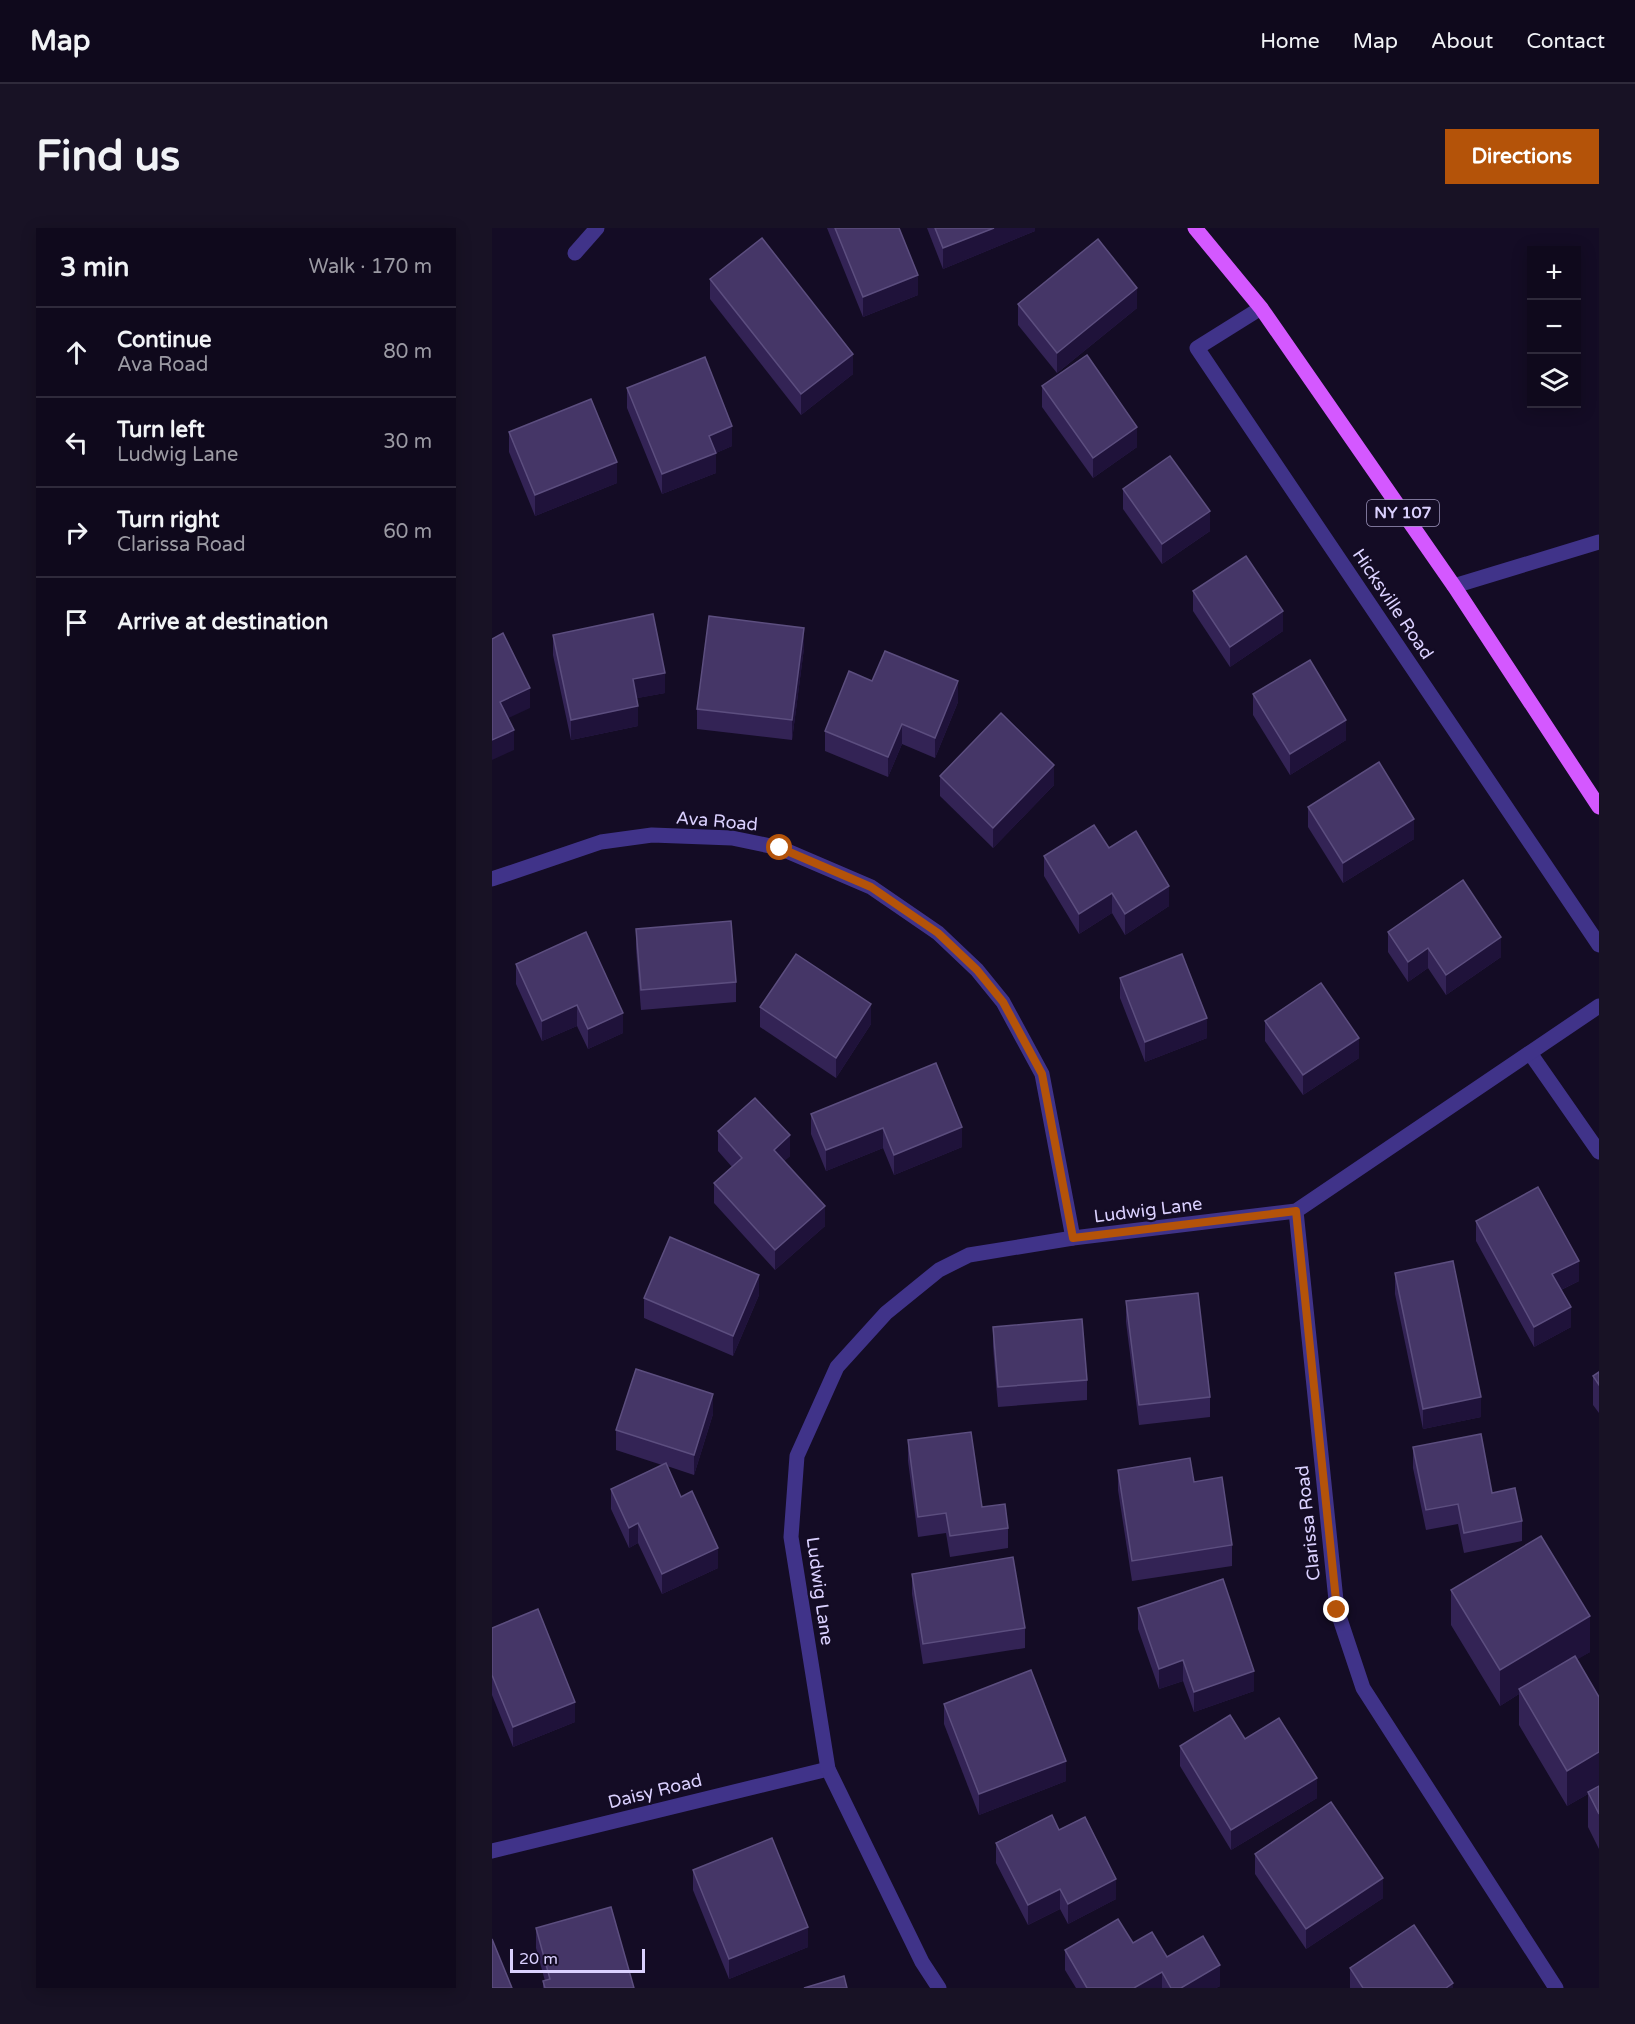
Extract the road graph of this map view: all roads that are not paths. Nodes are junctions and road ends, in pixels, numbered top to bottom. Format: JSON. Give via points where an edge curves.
{"nodes":[{"id":1,"x":597,"y":228,"type":"edge"},
{"id":2,"x":1195,"y":228,"type":"edge"},
{"id":3,"x":575,"y":253,"type":"dead end"},
{"id":4,"x":1261,"y":308,"type":"junction"},
{"id":5,"x":1599,"y":542,"type":"edge"},
{"id":6,"x":1454,"y":586,"type":"junction"},
{"id":7,"x":1599,"y":807,"type":"edge"},
{"id":8,"x":492,"y":879,"type":"edge"},
{"id":9,"x":1599,"y":945,"type":"edge"},
{"id":10,"x":1599,"y":1006,"type":"edge"},
{"id":11,"x":1530,"y":1053,"type":"junction"},
{"id":12,"x":1599,"y":1152,"type":"edge"},
{"id":13,"x":1296,"y":1211,"type":"junction"},
{"id":14,"x":1073,"y":1238,"type":"junction"},
{"id":15,"x":828,"y":1769,"type":"junction"},
{"id":16,"x":492,"y":1851,"type":"edge"},
{"id":17,"x":939,"y":1988,"type":"edge"},
{"id":18,"x":1556,"y":1988,"type":"edge"}],
"edges":[{"from":1,"to":3,"type":"street"},
{"from":2,"to":4,"type":"main road","number":"NY 107"},
{"from":4,"to":6,"type":"main road","number":"NY 107"},
{"from":4,"to":9,"type":"street","name":"Hicksville Road","via":[[1197,348]]},
{"from":5,"to":6,"type":"street"},
{"from":6,"to":7,"type":"main road","number":"NY 107"},
{"from":8,"to":14,"type":"street","name":"Ava Road","via":[[601,842],[652,835],[732,838],[780,848],[871,887],[938,933],[977,970],[1003,1002],[1042,1074]]},
{"from":10,"to":11,"type":"street","name":"Ludwig Lane"},
{"from":11,"to":12,"type":"street"},
{"from":11,"to":13,"type":"street","name":"Ludwig Lane"},
{"from":13,"to":14,"type":"street","name":"Ludwig Lane"},
{"from":13,"to":18,"type":"street","name":"Clarissa Road","via":[[1337,1610],[1363,1688]]},
{"from":14,"to":15,"type":"street","name":"Ludwig Lane","via":[[969,1256],[939,1270],[886,1313],[837,1367],[797,1456],[791,1537]]},
{"from":15,"to":16,"type":"street","name":"Daisy Road"},
{"from":15,"to":17,"type":"street","name":"Ludwig Lane","via":[[922,1962]]}]}
